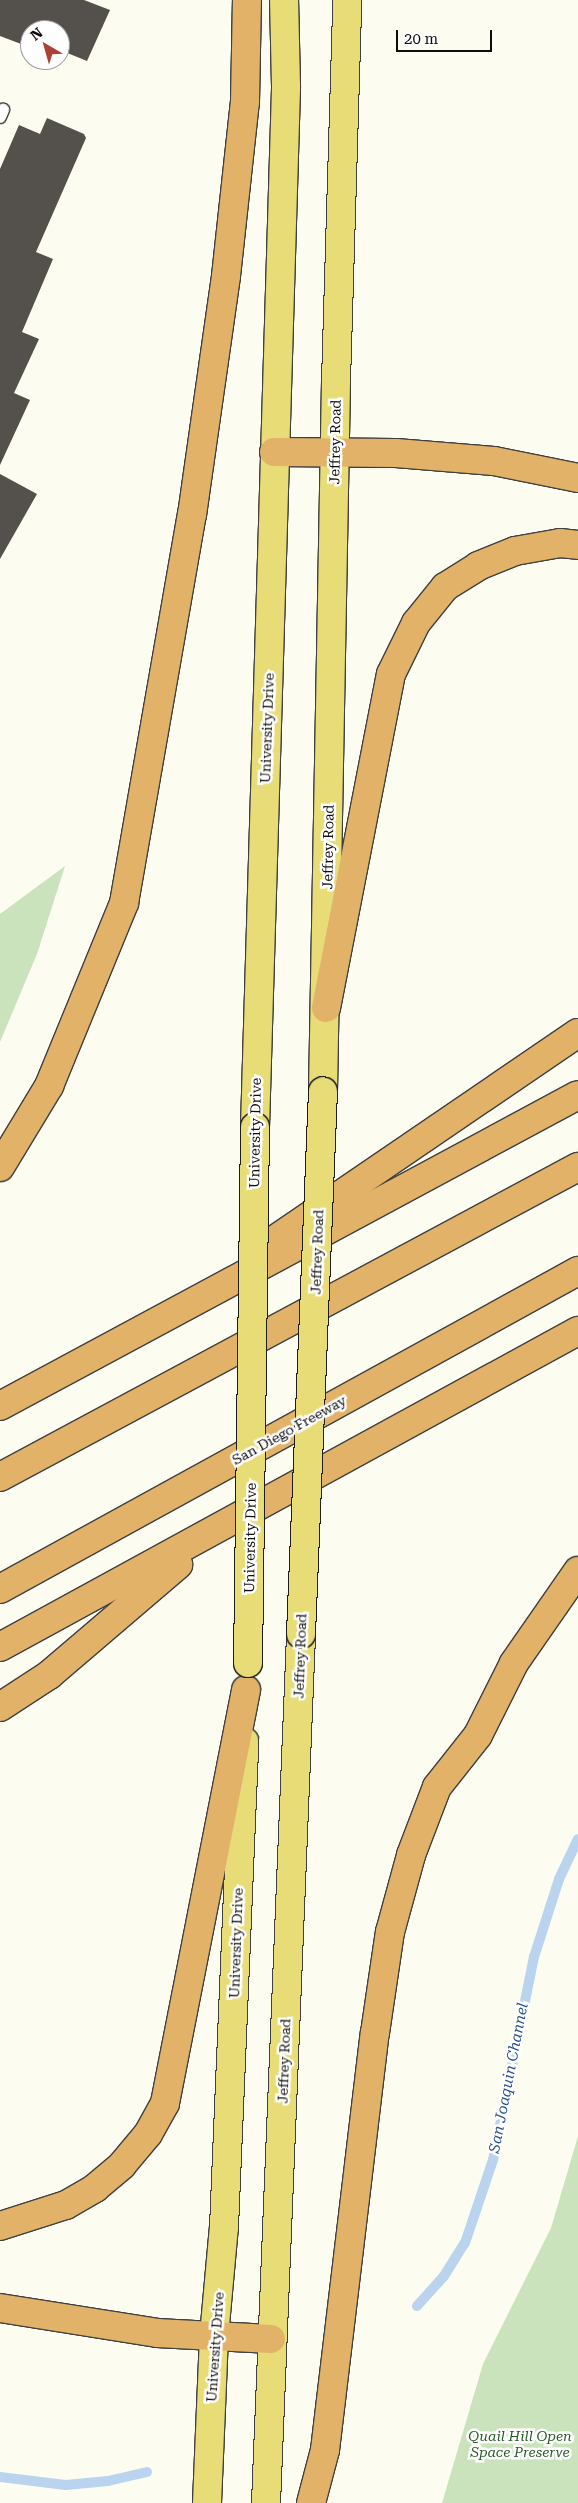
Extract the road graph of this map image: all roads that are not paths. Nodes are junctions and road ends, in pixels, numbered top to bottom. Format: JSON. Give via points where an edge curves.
{"nodes":[{"id":1,"x":247,"y":0,"type":"edge"},
{"id":2,"x":284,"y":0,"type":"edge"},
{"id":3,"x":347,"y":0,"type":"edge"},
{"id":4,"x":274,"y":452,"type":"junction"},
{"id":5,"x":335,"y":452,"type":"junction"},
{"id":6,"x":578,"y":478,"type":"edge"},
{"id":7,"x":578,"y":545,"type":"edge"},
{"id":8,"x":326,"y":1008,"type":"junction"},
{"id":9,"x":578,"y":1032,"type":"edge"},
{"id":10,"x":578,"y":1095,"type":"edge"},
{"id":11,"x":0,"y":1167,"type":"edge"},
{"id":12,"x":578,"y":1167,"type":"edge"},
{"id":13,"x":578,"y":1271,"type":"edge"},
{"id":14,"x":159,"y":1320,"type":"junction"},
{"id":15,"x":578,"y":1331,"type":"edge"},
{"id":16,"x":0,"y":1406,"type":"edge"},
{"id":17,"x":0,"y":1477,"type":"edge"},
{"id":18,"x":217,"y":1532,"type":"junction"},
{"id":19,"x":578,"y":1570,"type":"edge"},
{"id":20,"x":0,"y":1589,"type":"edge"},
{"id":21,"x":0,"y":1647,"type":"edge"},
{"id":22,"x":246,"y":1690,"type":"junction"},
{"id":23,"x":0,"y":1707,"type":"edge"},
{"id":24,"x":0,"y":2226,"type":"edge"},
{"id":25,"x":0,"y":2308,"type":"edge"},
{"id":26,"x":214,"y":2336,"type":"junction"},
{"id":27,"x":271,"y":2339,"type":"junction"},
{"id":28,"x":207,"y":2503,"type":"edge"},
{"id":29,"x":266,"y":2503,"type":"edge"},
{"id":30,"x":311,"y":2503,"type":"edge"}],
"edges":[{"from":1,"to":11,"type":"highway","via":[[245,102],[226,276],[192,515],[124,903],[49,1086]]},
{"from":2,"to":4,"type":"main road","via":[[286,86]]},
{"from":3,"to":5,"type":"main road","name":"Jeffrey Road"},
{"from":4,"to":5,"type":"highway"},
{"from":4,"to":22,"type":"main road","name":"University Drive","bridge":true,"via":[[255,1127]]},
{"from":5,"to":6,"type":"highway","via":[[396,453],[494,462]]},
{"from":5,"to":8,"type":"main road","name":"Jeffrey Road"},
{"from":7,"to":8,"type":"highway","via":[[560,543],[515,552],[478,566],[444,587],[416,623],[391,674]]},
{"from":8,"to":27,"type":"main road","name":"Jeffrey Road","bridge":true},
{"from":9,"to":14,"type":"highway"},
{"from":10,"to":14,"type":"highway"},
{"from":12,"to":17,"type":"highway"},
{"from":13,"to":20,"type":"highway","name":"San Diego Freeway"},
{"from":14,"to":16,"type":"highway"},
{"from":15,"to":18,"type":"highway"},
{"from":18,"to":21,"type":"highway"},
{"from":18,"to":23,"type":"highway","via":[[49,1675]]},
{"from":19,"to":30,"type":"highway","via":[[514,1663],[478,1735],[437,1787],[411,1855],[388,1950],[325,2450]]},
{"from":22,"to":24,"type":"highway","via":[[165,2103],[148,2134],[122,2165],[95,2188],[49,2212]]},
{"from":22,"to":26,"type":"main road","name":"University Drive","via":[[224,2227]]},
{"from":25,"to":26,"type":"highway","via":[[157,2332]]},
{"from":26,"to":27,"type":"highway"},
{"from":26,"to":28,"type":"main road","name":"University Drive"},
{"from":27,"to":29,"type":"main road","name":"Jeffrey Road"}]}
